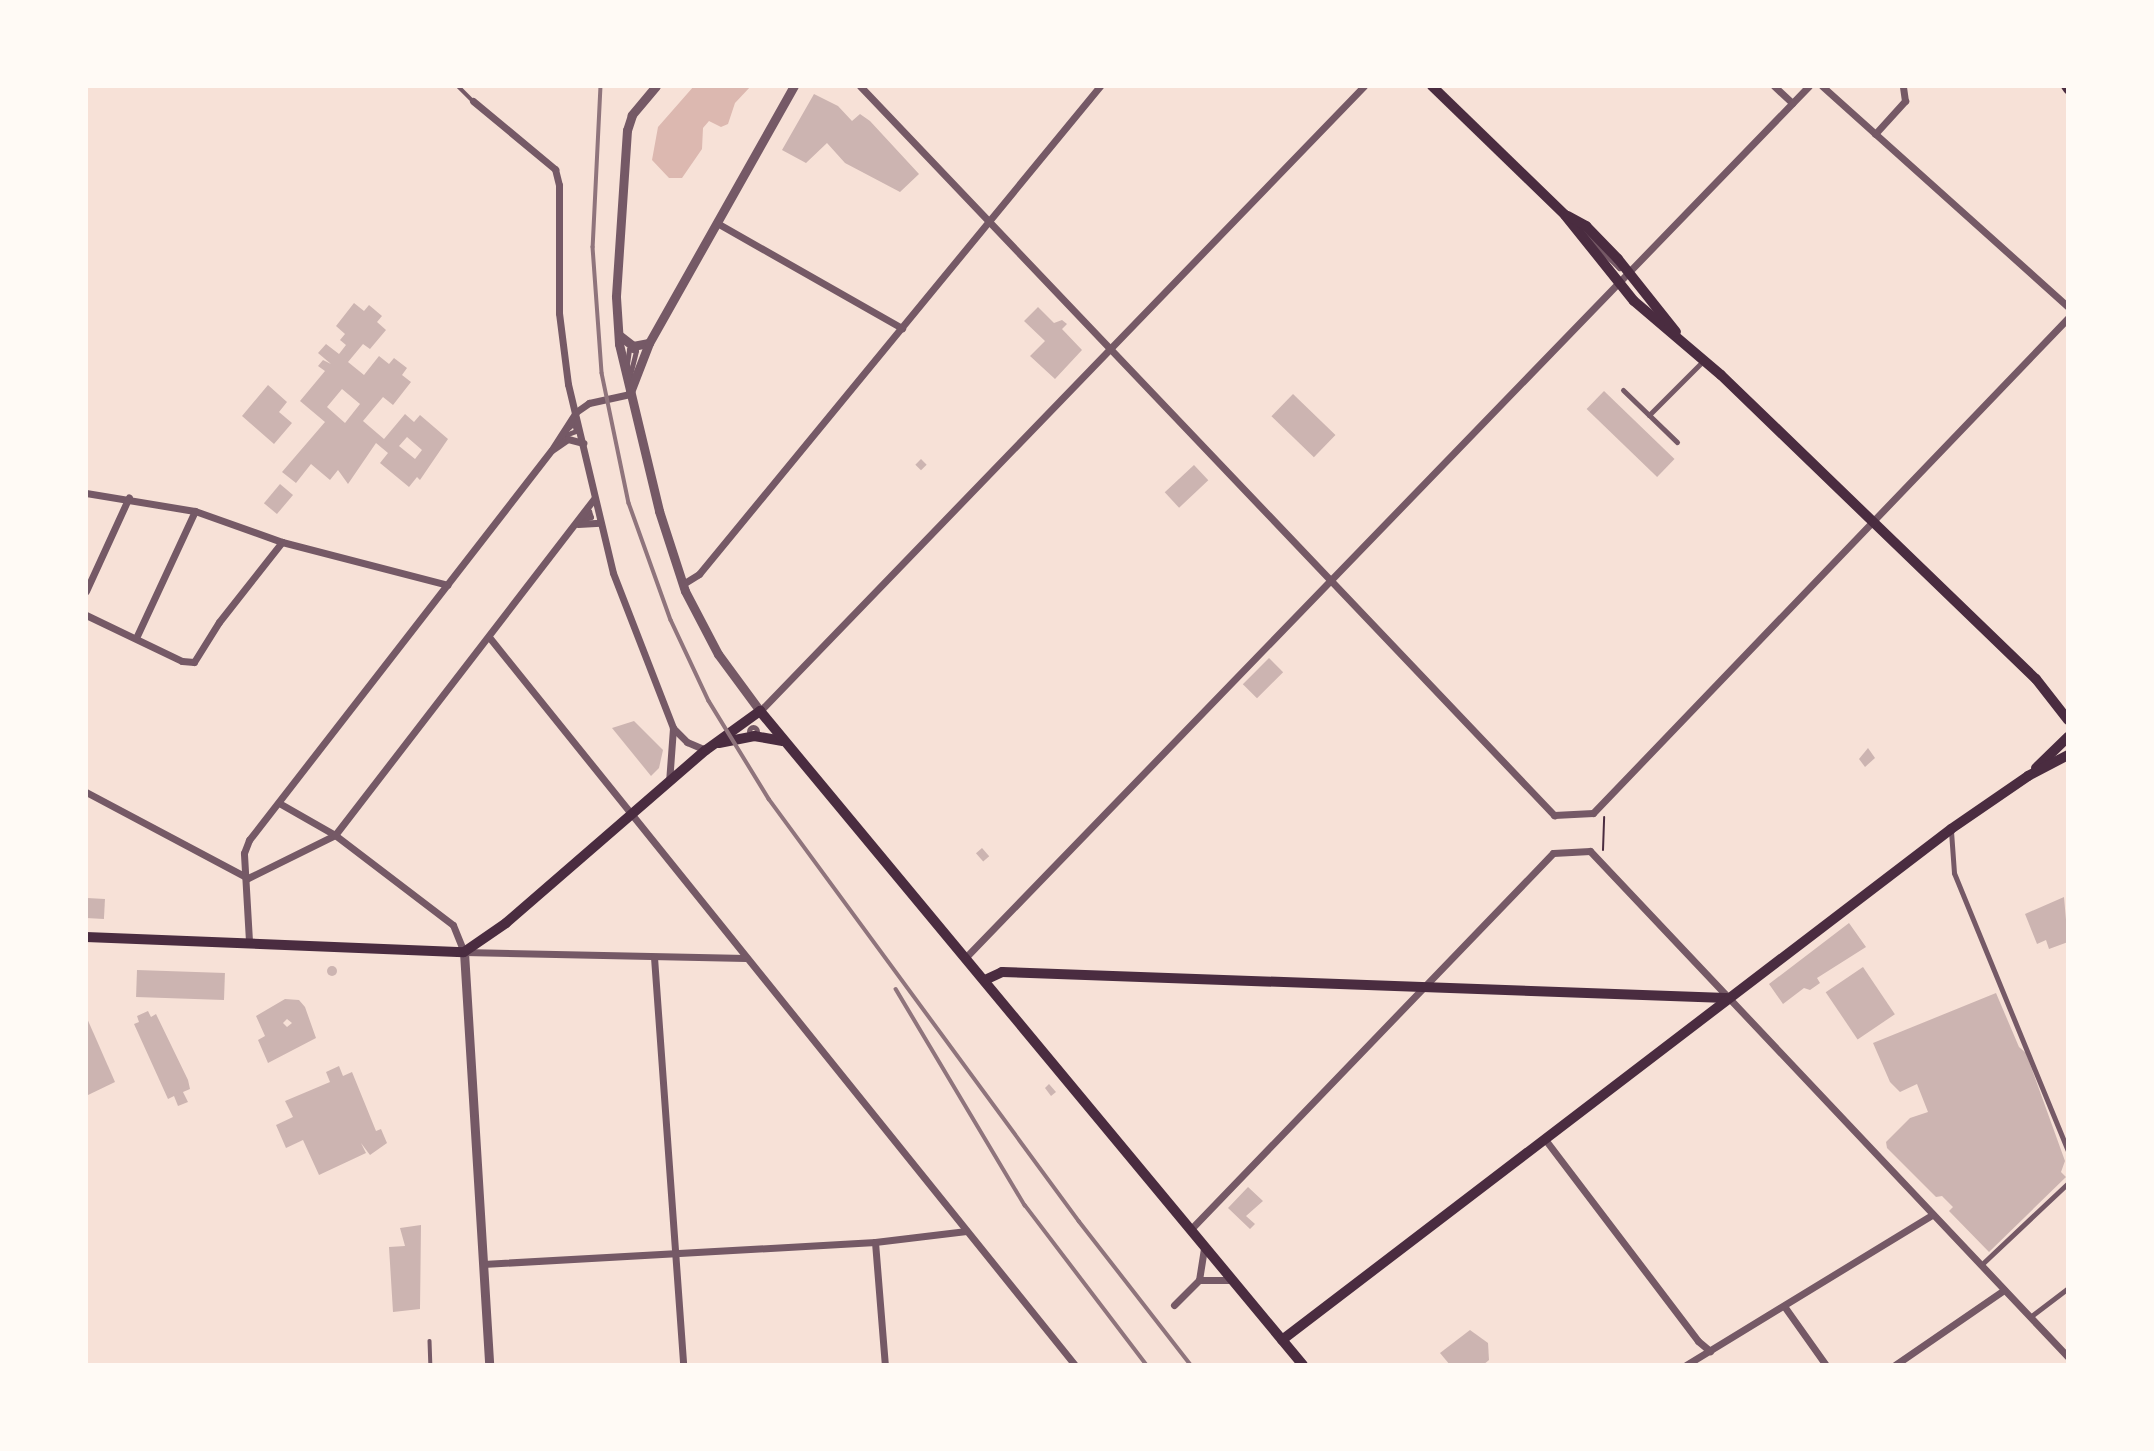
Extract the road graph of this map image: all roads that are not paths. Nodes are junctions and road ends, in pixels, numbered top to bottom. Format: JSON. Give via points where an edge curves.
{"nodes":[{"id":1,"x":458,"y":86,"type":"edge"},
{"id":2,"x":656,"y":86,"type":"edge"},
{"id":3,"x":794,"y":86,"type":"edge"},
{"id":4,"x":860,"y":86,"type":"edge"},
{"id":5,"x":1100,"y":86,"type":"edge"},
{"id":6,"x":1364,"y":86,"type":"edge"},
{"id":7,"x":1432,"y":86,"type":"edge"},
{"id":8,"x":1774,"y":86,"type":"edge"},
{"id":9,"x":1808,"y":86,"type":"edge"},
{"id":10,"x":1822,"y":86,"type":"edge"},
{"id":11,"x":1903,"y":86,"type":"edge"},
{"id":12,"x":473,"y":101,"type":"joint"},
{"id":13,"x":1792,"y":103,"type":"junction"},
{"id":14,"x":1875,"y":134,"type":"junction"},
{"id":15,"x":1565,"y":215,"type":"junction"},
{"id":16,"x":988,"y":222,"type":"junction"},
{"id":17,"x":717,"y":223,"type":"junction"},
{"id":18,"x":1585,"y":227,"type":"joint"},
{"id":19,"x":1628,"y":270,"type":"junction"},
{"id":20,"x":1617,"y":282,"type":"junction"},
{"id":21,"x":2068,"y":307,"type":"edge"},
{"id":22,"x":2068,"y":318,"type":"edge"},
{"id":23,"x":902,"y":328,"type":"junction"},
{"id":24,"x":618,"y":334,"type":"junction"},
{"id":25,"x":1679,"y":337,"type":"junction"},
{"id":26,"x":649,"y":343,"type":"junction"},
{"id":27,"x":1110,"y":350,"type":"junction"},
{"id":28,"x":1704,"y":360,"type":"junction"},
{"id":29,"x":1623,"y":390,"type":"dead end"},
{"id":30,"x":630,"y":394,"type":"junction"},
{"id":31,"x":576,"y":412,"type":"junction"},
{"id":32,"x":1649,"y":415,"type":"junction"},
{"id":33,"x":1676,"y":442,"type":"dead end"},
{"id":34,"x":583,"y":443,"type":"junction"},
{"id":35,"x":552,"y":450,"type":"junction"},
{"id":36,"x":86,"y":493,"type":"edge"},
{"id":37,"x":129,"y":497,"type":"junction"},
{"id":38,"x":594,"y":499,"type":"junction"},
{"id":39,"x":195,"y":511,"type":"junction"},
{"id":40,"x":579,"y":522,"type":"junction"},
{"id":41,"x":1872,"y":522,"type":"junction"},
{"id":42,"x":600,"y":523,"type":"junction"},
{"id":43,"x":282,"y":542,"type":"junction"},
{"id":44,"x":1329,"y":580,"type":"junction"},
{"id":45,"x":683,"y":584,"type":"junction"},
{"id":46,"x":448,"y":585,"type":"junction"},
{"id":47,"x":86,"y":591,"type":"edge"},
{"id":48,"x":86,"y":615,"type":"edge"},
{"id":49,"x":489,"y":637,"type":"junction"},
{"id":50,"x":136,"y":638,"type":"junction"},
{"id":51,"x":760,"y":711,"type":"junction"},
{"id":52,"x":2068,"y":720,"type":"edge"},
{"id":53,"x":673,"y":728,"type":"junction"},
{"id":54,"x":2068,"y":737,"type":"edge"},
{"id":55,"x":787,"y":742,"type":"junction"},
{"id":56,"x":715,"y":744,"type":"junction"},
{"id":57,"x":706,"y":750,"type":"junction"},
{"id":58,"x":2068,"y":755,"type":"edge"},
{"id":59,"x":2028,"y":776,"type":"junction"},
{"id":60,"x":668,"y":785,"type":"junction"},
{"id":61,"x":86,"y":792,"type":"edge"},
{"id":62,"x":279,"y":803,"type":"junction"},
{"id":63,"x":632,"y":816,"type":"junction"},
{"id":64,"x":1951,"y":829,"type":"junction"},
{"id":65,"x":335,"y":835,"type":"junction"},
{"id":66,"x":247,"y":878,"type":"junction"},
{"id":67,"x":86,"y":937,"type":"edge"},
{"id":68,"x":250,"y":941,"type":"junction"},
{"id":69,"x":464,"y":952,"type":"junction"},
{"id":70,"x":653,"y":957,"type":"junction"},
{"id":71,"x":966,"y":957,"type":"junction"},
{"id":72,"x":746,"y":958,"type":"junction"},
{"id":73,"x":985,"y":980,"type":"junction"},
{"id":74,"x":1423,"y":986,"type":"junction"},
{"id":75,"x":1729,"y":998,"type":"junction"},
{"id":76,"x":1544,"y":1138,"type":"junction"},
{"id":77,"x":2068,"y":1151,"type":"edge"},
{"id":78,"x":2068,"y":1182,"type":"edge"},
{"id":79,"x":1933,"y":1214,"type":"junction"},
{"id":80,"x":1190,"y":1230,"type":"junction"},
{"id":81,"x":965,"y":1231,"type":"junction"},
{"id":82,"x":875,"y":1242,"type":"junction"},
{"id":83,"x":1203,"y":1246,"type":"junction"},
{"id":84,"x":676,"y":1252,"type":"junction"},
{"id":85,"x":483,"y":1264,"type":"junction"},
{"id":86,"x":1981,"y":1265,"type":"junction"},
{"id":87,"x":1199,"y":1280,"type":"junction"},
{"id":88,"x":1232,"y":1280,"type":"junction"},
{"id":89,"x":2068,"y":1288,"type":"edge"},
{"id":90,"x":2004,"y":1290,"type":"junction"},
{"id":91,"x":1174,"y":1305,"type":"dead end"},
{"id":92,"x":1784,"y":1306,"type":"junction"},
{"id":93,"x":2030,"y":1317,"type":"junction"},
{"id":94,"x":1282,"y":1340,"type":"junction"},
{"id":95,"x":429,"y":1341,"type":"dead end"},
{"id":96,"x":1710,"y":1351,"type":"junction"},
{"id":97,"x":2068,"y":1357,"type":"edge"},
{"id":98,"x":431,"y":1365,"type":"edge"},
{"id":99,"x":489,"y":1365,"type":"edge"},
{"id":100,"x":683,"y":1365,"type":"edge"},
{"id":101,"x":885,"y":1365,"type":"edge"},
{"id":102,"x":1075,"y":1365,"type":"edge"},
{"id":103,"x":1303,"y":1365,"type":"edge"},
{"id":104,"x":1686,"y":1365,"type":"edge"},
{"id":105,"x":1826,"y":1365,"type":"edge"},
{"id":106,"x":1895,"y":1365,"type":"edge"}],
"edges":[{"from":1,"to":12,"type":"lane"},
{"from":2,"to":24,"type":"street","via":[[632,115],[627,130]]},
{"from":3,"to":17,"type":"street"},
{"from":4,"to":16,"type":"street"},
{"from":5,"to":16,"type":"street"},
{"from":6,"to":27,"type":"street"},
{"from":7,"to":15,"type":"main road"},
{"from":8,"to":13,"type":"street"},
{"from":9,"to":13,"type":"street"},
{"from":10,"to":14,"type":"street"},
{"from":11,"to":14,"type":"street","via":[[1905,101]]},
{"from":12,"to":31,"type":"street","via":[[555,169],[559,185],[559,313]]},
{"from":13,"to":19,"type":"street"},
{"from":14,"to":21,"type":"street"},
{"from":15,"to":19,"type":"main road","via":[[1586,226]]},
{"from":15,"to":20,"type":"main road"},
{"from":16,"to":23,"type":"street"},
{"from":16,"to":27,"type":"street"},
{"from":17,"to":23,"type":"street"},
{"from":17,"to":26,"type":"street"},
{"from":18,"to":18,"type":"street","via":[[1581,228],[1619,268],[1618,263]]},
{"from":19,"to":20,"type":"street"},
{"from":19,"to":25,"type":"main road"},
{"from":20,"to":25,"type":"main road"},
{"from":20,"to":44,"type":"street"},
{"from":22,"to":41,"type":"street"},
{"from":23,"to":45,"type":"street","via":[[699,574]]},
{"from":24,"to":26,"type":"street","via":[[630,345]]},
{"from":24,"to":30,"type":"street"},
{"from":25,"to":28,"type":"main road"},
{"from":26,"to":30,"type":"street"},
{"from":27,"to":44,"type":"street"},
{"from":27,"to":51,"type":"street"},
{"from":28,"to":32,"type":"street"},
{"from":28,"to":41,"type":"main road"},
{"from":29,"to":32,"type":"street"},
{"from":30,"to":31,"type":"street","via":[[589,403]]},
{"from":30,"to":45,"type":"street"},
{"from":31,"to":34,"type":"street"},
{"from":31,"to":35,"type":"street"},
{"from":32,"to":33,"type":"street"},
{"from":34,"to":35,"type":"street","via":[[568,439]]},
{"from":34,"to":38,"type":"street"},
{"from":35,"to":46,"type":"street"},
{"from":36,"to":37,"type":"street"},
{"from":37,"to":39,"type":"street"},
{"from":37,"to":47,"type":"street"},
{"from":38,"to":40,"type":"street"},
{"from":38,"to":42,"type":"street"},
{"from":39,"to":43,"type":"street"},
{"from":39,"to":50,"type":"street"},
{"from":40,"to":42,"type":"street"},
{"from":40,"to":49,"type":"street"},
{"from":41,"to":44,"type":"street","via":[[1593,813],[1554,815]]},
{"from":41,"to":52,"type":"main road","via":[[2036,679]]},
{"from":42,"to":53,"type":"street","via":[[625,610]]},
{"from":43,"to":46,"type":"street"},
{"from":43,"to":50,"type":"street","via":[[219,622],[197,661],[182,661]]},
{"from":44,"to":71,"type":"street"},
{"from":45,"to":51,"type":"street","via":[[718,654]]},
{"from":46,"to":62,"type":"street"},
{"from":48,"to":50,"type":"street"},
{"from":49,"to":63,"type":"street"},
{"from":49,"to":65,"type":"street"},
{"from":51,"to":55,"type":"main road"},
{"from":51,"to":56,"type":"main road"},
{"from":53,"to":57,"type":"street","via":[[687,742]]},
{"from":53,"to":60,"type":"street"},
{"from":54,"to":59,"type":"main road"},
{"from":55,"to":56,"type":"main road","via":[[754,736]]},
{"from":55,"to":71,"type":"main road"},
{"from":56,"to":57,"type":"main road"},
{"from":57,"to":60,"type":"main road"},
{"from":58,"to":59,"type":"main road"},
{"from":59,"to":64,"type":"main road"},
{"from":60,"to":63,"type":"main road"},
{"from":61,"to":66,"type":"street"},
{"from":62,"to":65,"type":"street"},
{"from":62,"to":66,"type":"street","via":[[246,845]]},
{"from":63,"to":69,"type":"main road","via":[[498,930]]},
{"from":63,"to":72,"type":"street"},
{"from":64,"to":75,"type":"main road"},
{"from":64,"to":77,"type":"street","via":[[1954,873]]},
{"from":65,"to":66,"type":"street"},
{"from":65,"to":69,"type":"street","via":[[453,925]]},
{"from":66,"to":68,"type":"street"},
{"from":67,"to":68,"type":"main road"},
{"from":68,"to":69,"type":"main road"},
{"from":69,"to":70,"type":"street"},
{"from":69,"to":85,"type":"street"},
{"from":70,"to":72,"type":"street"},
{"from":70,"to":84,"type":"street"},
{"from":71,"to":73,"type":"main road"},
{"from":72,"to":81,"type":"street"},
{"from":73,"to":74,"type":"main road","via":[[1002,972]]},
{"from":73,"to":80,"type":"main road"},
{"from":74,"to":75,"type":"main road"},
{"from":74,"to":75,"type":"street","via":[[1553,853],[1590,851]]},
{"from":74,"to":80,"type":"street"},
{"from":75,"to":76,"type":"main road"},
{"from":75,"to":79,"type":"street"},
{"from":76,"to":94,"type":"main road"},
{"from":76,"to":96,"type":"street"},
{"from":78,"to":86,"type":"street"},
{"from":79,"to":86,"type":"street"},
{"from":79,"to":92,"type":"street"},
{"from":80,"to":83,"type":"main road"},
{"from":81,"to":82,"type":"street"},
{"from":81,"to":102,"type":"street"},
{"from":82,"to":84,"type":"street"},
{"from":82,"to":101,"type":"street"},
{"from":83,"to":87,"type":"street"},
{"from":83,"to":88,"type":"main road"},
{"from":84,"to":85,"type":"street"},
{"from":84,"to":100,"type":"street"},
{"from":85,"to":99,"type":"street"},
{"from":86,"to":90,"type":"street"},
{"from":87,"to":88,"type":"street"},
{"from":87,"to":91,"type":"street"},
{"from":88,"to":94,"type":"main road"},
{"from":89,"to":93,"type":"street"},
{"from":90,"to":93,"type":"street"},
{"from":90,"to":106,"type":"street"},
{"from":92,"to":96,"type":"street"},
{"from":92,"to":105,"type":"street"},
{"from":93,"to":97,"type":"street"},
{"from":94,"to":103,"type":"main road"},
{"from":95,"to":98,"type":"lane"},
{"from":96,"to":104,"type":"street"}]}
